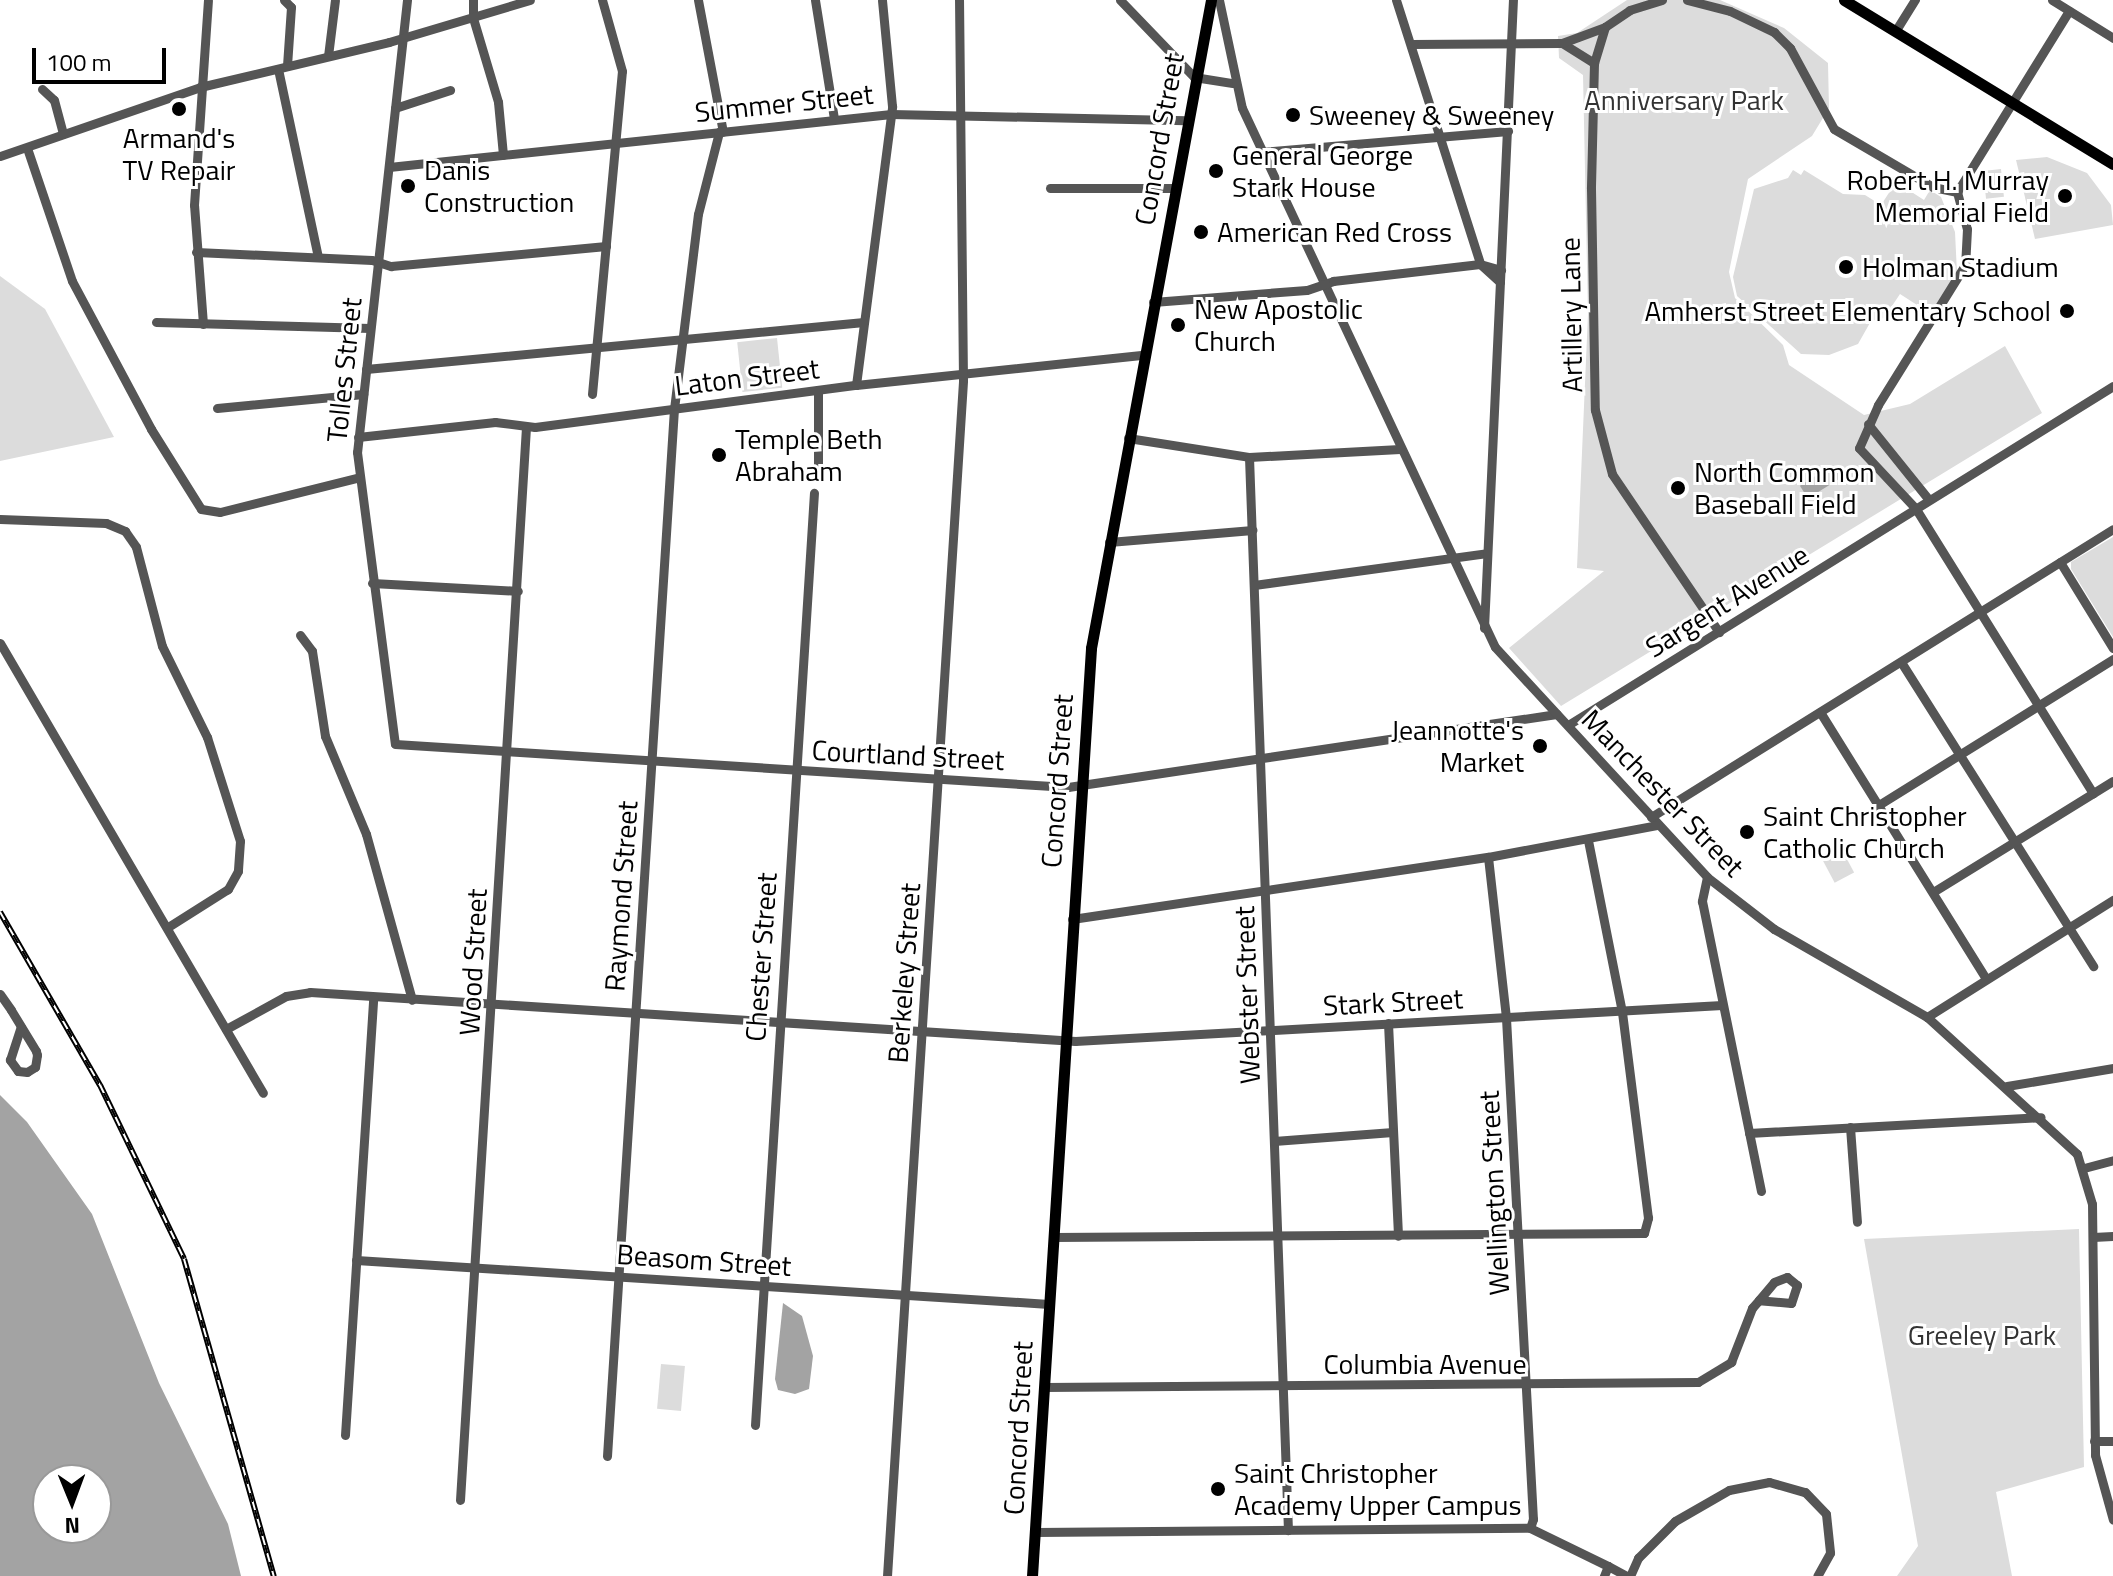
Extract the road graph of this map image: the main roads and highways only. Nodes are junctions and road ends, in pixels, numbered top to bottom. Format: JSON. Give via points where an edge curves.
{"nodes":[{"id":1,"x":1211,"y":0,"type":"edge"},
{"id":2,"x":1844,"y":0,"type":"edge"},
{"id":3,"x":2113,"y":164,"type":"edge"},
{"id":4,"x":1032,"y":1576,"type":"edge"}],
"edges":[{"from":1,"to":4,"type":"main road","name":"Concord Street","via":[[1091,648]]},
{"from":2,"to":3,"type":"main road"}]}
